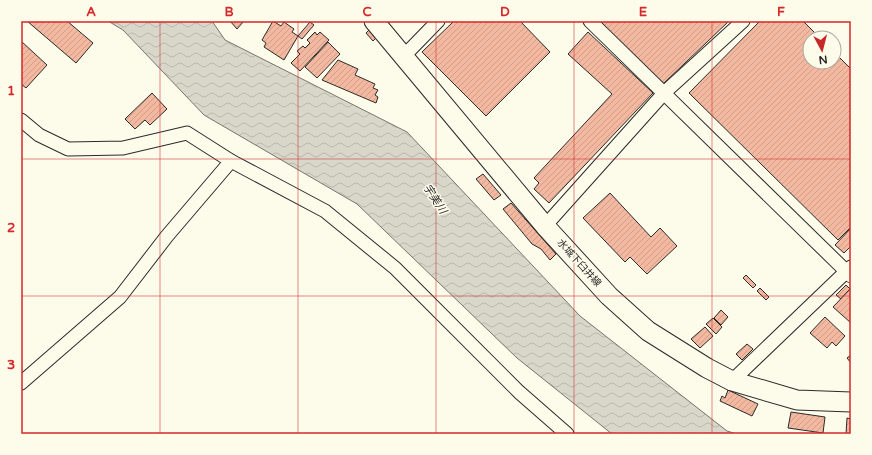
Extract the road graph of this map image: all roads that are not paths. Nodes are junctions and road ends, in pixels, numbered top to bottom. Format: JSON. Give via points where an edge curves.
{"nodes":[{"id":1,"x":374,"y":21,"type":"edge"},
{"id":2,"x":438,"y":21,"type":"edge"},
{"id":3,"x":590,"y":21,"type":"edge"},
{"id":4,"x":743,"y":21,"type":"edge"},
{"id":5,"x":404,"y":56,"type":"junction"},
{"id":6,"x":665,"y":92,"type":"junction"},
{"id":7,"x":21,"y":120,"type":"edge"},
{"id":8,"x":231,"y":161,"type":"junction"},
{"id":9,"x":545,"y":226,"type":"junction"},
{"id":10,"x":850,"y":271,"type":"edge"},
{"id":11,"x":732,"y":381,"type":"junction"},
{"id":12,"x":21,"y":383,"type":"edge"},
{"id":13,"x":851,"y":402,"type":"edge"},
{"id":14,"x":568,"y":434,"type":"edge"}],
"edges":[{"from":1,"to":5,"type":"main road","name":"水城下臼井線"},
{"from":2,"to":5,"type":"street"},
{"from":3,"to":6,"type":"street"},
{"from":4,"to":6,"type":"street"},
{"from":5,"to":9,"type":"main road","name":"水城下臼井線"},
{"from":6,"to":9,"type":"street"},
{"from":6,"to":10,"type":"street"},
{"from":7,"to":8,"type":"street","via":[[39,135],[68,149],[122,148],[187,133]]},
{"from":8,"to":12,"type":"street","via":[[120,297]]},
{"from":8,"to":14,"type":"street","via":[[325,211],[395,268],[519,392]]},
{"from":9,"to":11,"type":"main road","name":"水城下臼井線","via":[[609,296],[648,331]]},
{"from":10,"to":11,"type":"street"},
{"from":11,"to":13,"type":"main road","name":"水城下臼井線","via":[[798,400]]}]}
